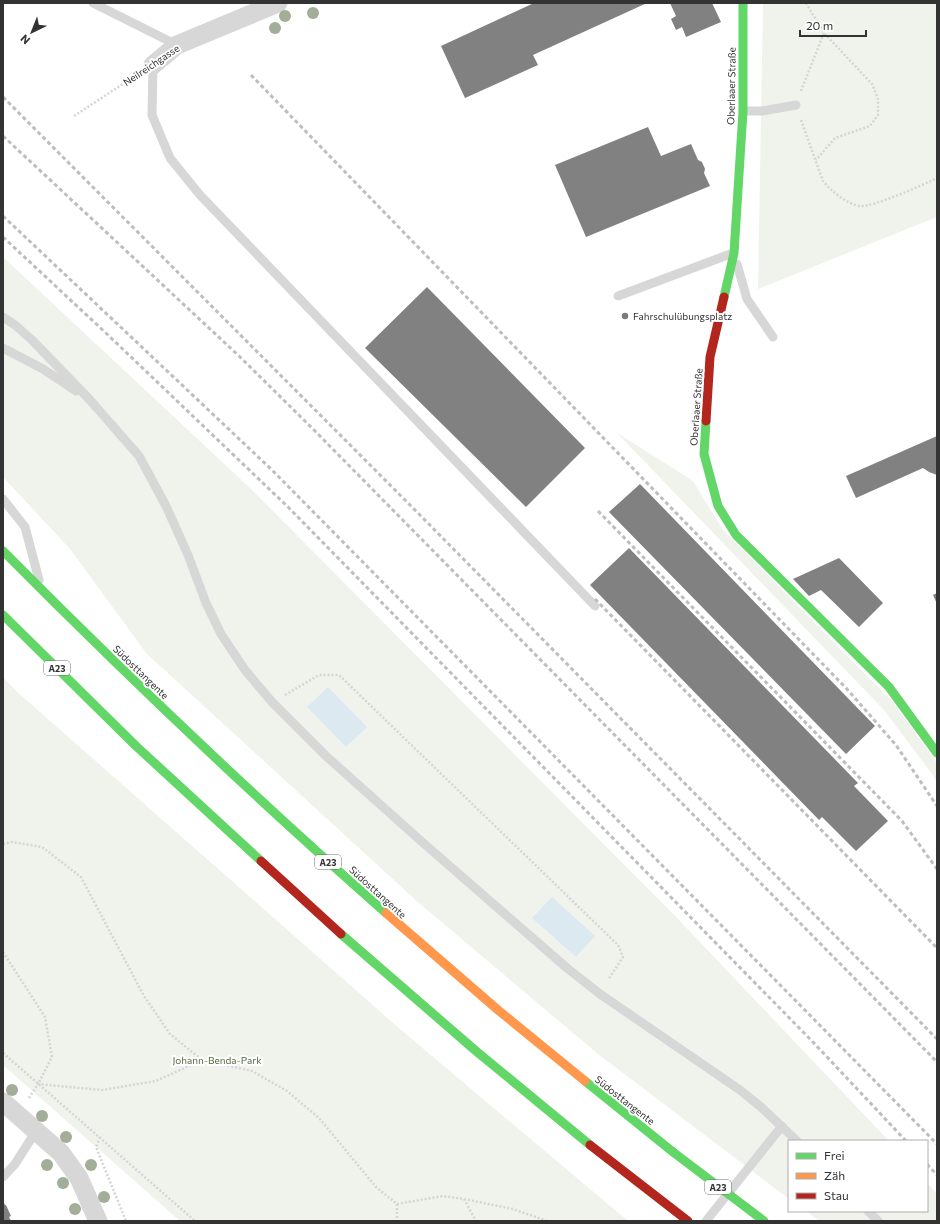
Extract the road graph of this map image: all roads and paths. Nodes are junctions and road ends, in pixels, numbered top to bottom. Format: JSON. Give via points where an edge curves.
{"nodes":[{"id":1,"x":93,"y":3,"type":"edge"},
{"id":2,"x":278,"y":3,"type":"edge"},
{"id":3,"x":743,"y":3,"type":"edge"},
{"id":4,"x":806,"y":3,"type":"edge"},
{"id":5,"x":824,"y":34,"type":"junction"},
{"id":6,"x":178,"y":46,"type":"junction"},
{"id":7,"x":153,"y":65,"type":"junction"},
{"id":8,"x":796,"y":105,"type":"junction"},
{"id":9,"x":743,"y":111,"type":"junction"},
{"id":10,"x":74,"y":116,"type":"dead end"},
{"id":11,"x":815,"y":160,"type":"junction"},
{"id":12,"x":937,"y":178,"type":"edge"},
{"id":13,"x":734,"y":252,"type":"junction"},
{"id":14,"x":618,"y":296,"type":"dead end"},
{"id":15,"x":3,"y":317,"type":"edge"},
{"id":16,"x":773,"y":337,"type":"dead end"},
{"id":17,"x":3,"y":348,"type":"edge"},
{"id":18,"x":90,"y":400,"type":"junction"},
{"id":19,"x":3,"y":499,"type":"edge"},
{"id":20,"x":3,"y":551,"type":"edge"},
{"id":21,"x":42,"y":591,"type":"junction"},
{"id":22,"x":595,"y":606,"type":"dead end"},
{"id":23,"x":3,"y":615,"type":"edge"},
{"id":24,"x":272,"y":702,"type":"junction"},
{"id":25,"x":937,"y":753,"type":"edge"},
{"id":26,"x":3,"y":844,"type":"edge"},
{"id":27,"x":3,"y":952,"type":"edge"},
{"id":28,"x":600,"y":994,"type":"junction"},
{"id":29,"x":3,"y":1053,"type":"edge"},
{"id":30,"x":202,"y":1060,"type":"junction"},
{"id":31,"x":38,"y":1084,"type":"junction"},
{"id":32,"x":3,"y":1102,"type":"edge"},
{"id":33,"x":782,"y":1126,"type":"junction"},
{"id":34,"x":36,"y":1131,"type":"junction"},
{"id":35,"x":100,"y":1137,"type":"junction"},
{"id":36,"x":796,"y":1140,"type":"edge"},
{"id":37,"x":3,"y":1177,"type":"edge"},
{"id":38,"x":464,"y":1199,"type":"junction"},
{"id":39,"x":397,"y":1204,"type":"junction"},
{"id":40,"x":869,"y":1212,"type":"edge"},
{"id":41,"x":98,"y":1221,"type":"edge"},
{"id":42,"x":126,"y":1221,"type":"edge"},
{"id":43,"x":195,"y":1221,"type":"edge"},
{"id":44,"x":397,"y":1221,"type":"edge"},
{"id":45,"x":476,"y":1221,"type":"edge"},
{"id":46,"x":547,"y":1221,"type":"edge"},
{"id":47,"x":688,"y":1221,"type":"edge"},
{"id":48,"x":706,"y":1221,"type":"edge"},
{"id":49,"x":764,"y":1221,"type":"edge"},
{"id":50,"x":878,"y":1221,"type":"edge"}],
"edges":[{"from":1,"to":6,"type":"lane"},
{"from":2,"to":6,"type":"street","name":"Neilreichgasse"},
{"from":3,"to":9,"type":"main road","name":"Oberlaaer Straße"},
{"from":4,"to":5,"type":"path"},
{"from":5,"to":8,"type":"path"},
{"from":5,"to":11,"type":"path","via":[[872,84],[878,99],[878,115],[870,126],[835,138]]},
{"from":6,"to":7,"type":"street","name":"Neilreichgasse"},
{"from":7,"to":10,"type":"path","name":"Neilreichgasse"},
{"from":7,"to":22,"type":"lane","via":[[152,115],[170,158],[200,196]]},
{"from":8,"to":9,"type":"lane","via":[[762,111]]},
{"from":8,"to":11,"type":"path"},
{"from":9,"to":13,"type":"main road","name":"Oberlaaer Straße"},
{"from":11,"to":12,"type":"path","via":[[822,181],[829,189],[843,199],[860,206],[873,205]]},
{"from":13,"to":14,"type":"lane"},
{"from":13,"to":16,"type":"lane","via":[[747,299]]},
{"from":13,"to":25,"type":"main road","name":"Oberlaaer Straße","via":[[710,357],[704,454],[718,506],[736,534],[889,687]]},
{"from":15,"to":18,"type":"lane","via":[[32,340]]},
{"from":17,"to":18,"type":"lane","via":[[43,369]]},
{"from":18,"to":24,"type":"lane","via":[[139,456],[166,506],[221,634],[245,670]]},
{"from":19,"to":21,"type":"lane","via":[[25,527]]},
{"from":20,"to":21,"type":"main road","name":"Südosttangente","number":"A23"},
{"from":21,"to":49,"type":"main road","name":"Südosttangente","number":"A23","bridge":true,"via":[[253,794],[470,987],[567,1068]]},
{"from":23,"to":47,"type":"main road","number":"A23","via":[[117,727],[332,926],[509,1078]]},
{"from":24,"to":28,"type":"lane","via":[[326,756],[421,841]]},
{"from":24,"to":28,"type":"path","via":[[319,675],[339,676],[618,945],[623,957]]},
{"from":26,"to":30,"type":"path","via":[[12,842],[42,847],[81,877],[144,996],[170,1034]]},
{"from":27,"to":31,"type":"path","via":[[45,1017],[52,1057]]},
{"from":28,"to":33,"type":"lane","via":[[740,1090]]},
{"from":29,"to":31,"type":"path"},
{"from":30,"to":31,"type":"path","via":[[156,1082],[102,1090]]},
{"from":30,"to":39,"type":"path","via":[[252,1071],[287,1090],[319,1118],[376,1187]]},
{"from":31,"to":35,"type":"path"},
{"from":32,"to":34,"type":"street"},
{"from":33,"to":36,"type":"lane"},
{"from":33,"to":48,"type":"lane"},
{"from":34,"to":37,"type":"lane","via":[[15,1164]]},
{"from":34,"to":41,"type":"street","via":[[61,1153],[79,1178]]},
{"from":35,"to":42,"type":"path","via":[[96,1147]]},
{"from":35,"to":43,"type":"path"},
{"from":38,"to":39,"type":"path","via":[[443,1196]]},
{"from":38,"to":45,"type":"path"},
{"from":38,"to":46,"type":"path","via":[[513,1209]]},
{"from":39,"to":44,"type":"path"},
{"from":40,"to":50,"type":"lane"}]}
